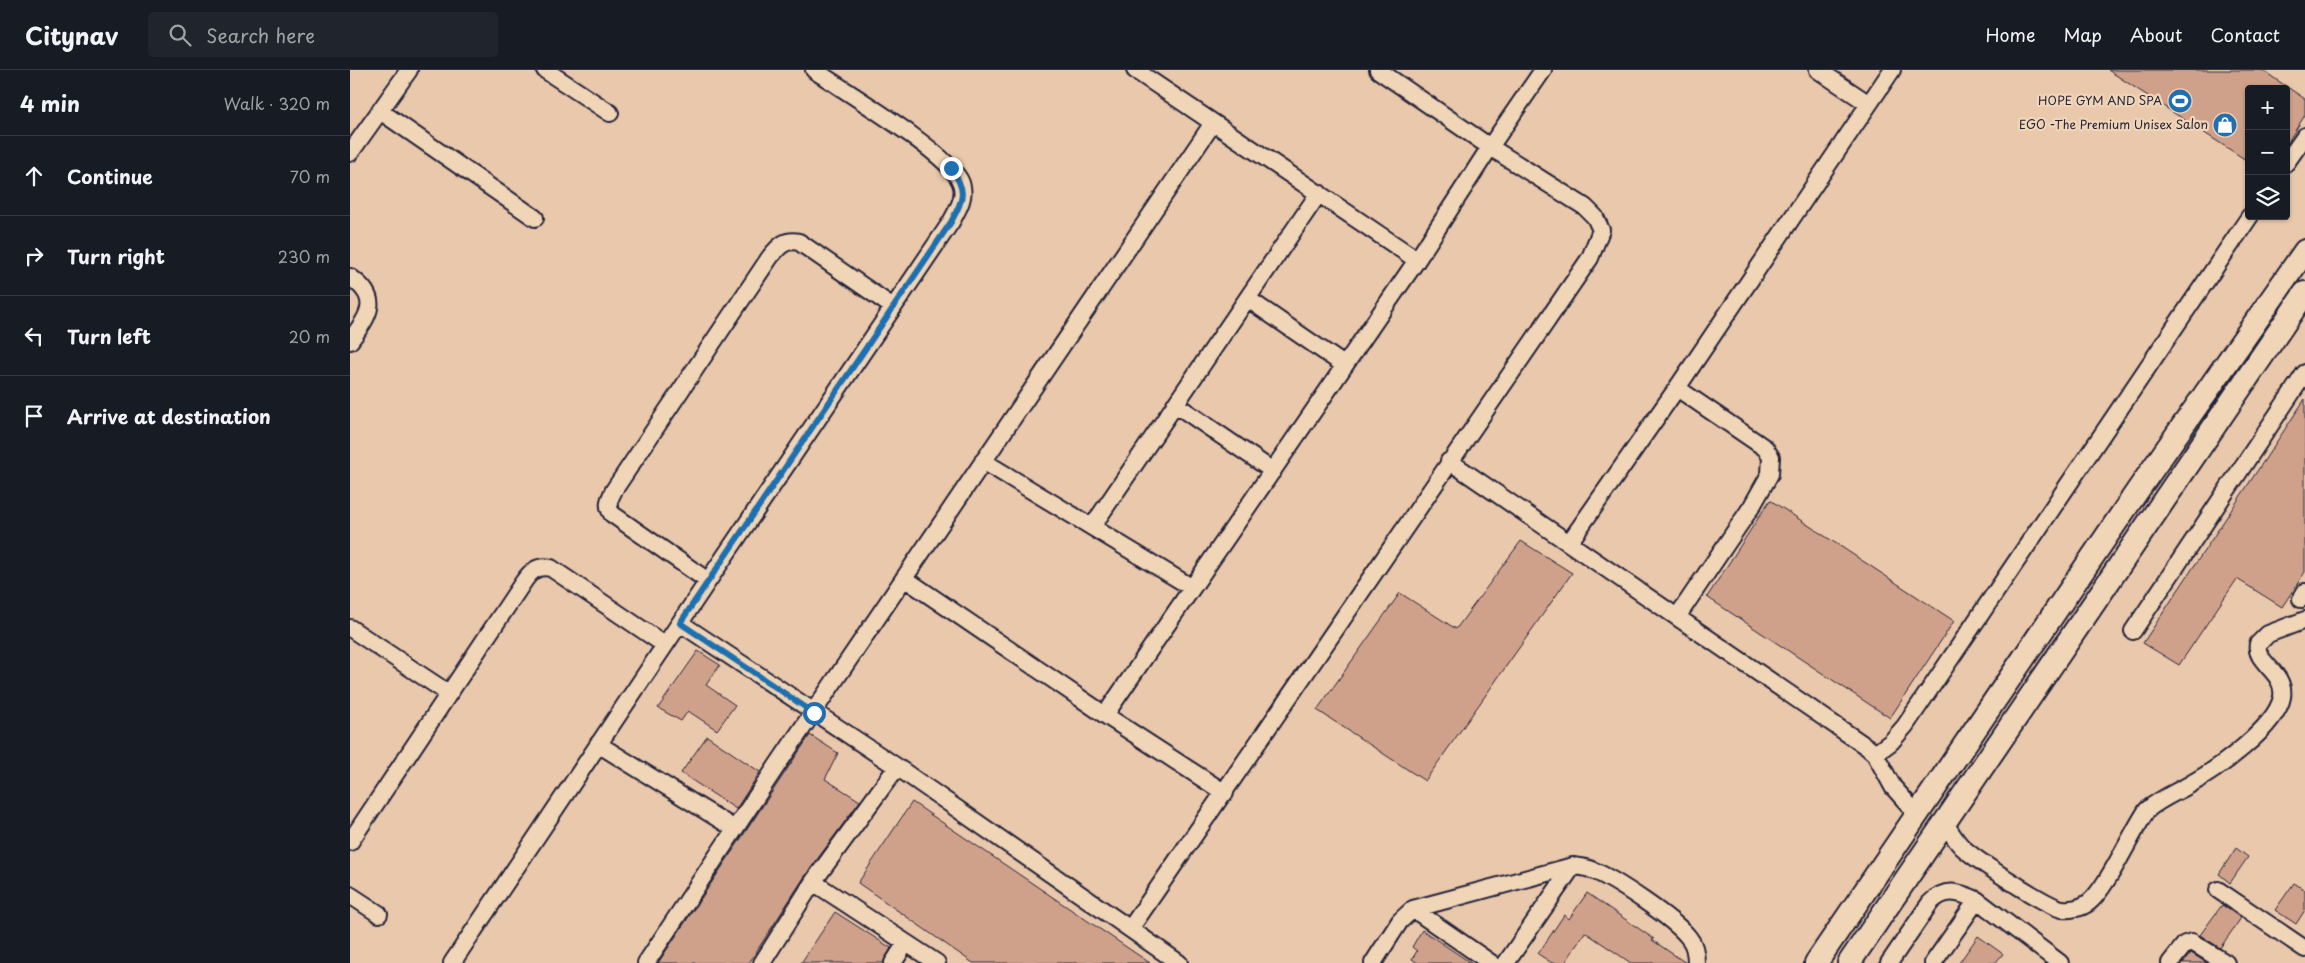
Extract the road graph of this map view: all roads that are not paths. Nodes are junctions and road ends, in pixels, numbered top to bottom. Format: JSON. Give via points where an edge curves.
{"nodes":[{"id":1,"x":409,"y":70,"type":"edge"},
{"id":2,"x":545,"y":70,"type":"edge"},
{"id":3,"x":814,"y":70,"type":"edge"},
{"id":4,"x":1135,"y":70,"type":"edge"},
{"id":5,"x":1378,"y":70,"type":"edge"},
{"id":6,"x":1543,"y":70,"type":"edge"},
{"id":7,"x":1818,"y":70,"type":"edge"},
{"id":8,"x":1892,"y":70,"type":"edge"},
{"id":9,"x":1869,"y":104,"type":"junction"},
{"id":10,"x":380,"y":111,"type":"junction"},
{"id":11,"x":610,"y":113,"type":"dead end"},
{"id":12,"x":1212,"y":123,"type":"junction"},
{"id":13,"x":2305,"y":136,"type":"edge"},
{"id":14,"x":1490,"y":147,"type":"junction"},
{"id":15,"x":350,"y":152,"type":"edge"},
{"id":16,"x":2290,"y":157,"type":"edge"},
{"id":17,"x":1319,"y":193,"type":"junction"},
{"id":18,"x":535,"y":218,"type":"dead end"},
{"id":19,"x":2247,"y":220,"type":"edge"},
{"id":20,"x":2305,"y":250,"type":"edge"},
{"id":21,"x":1417,"y":260,"type":"junction"},
{"id":22,"x":350,"y":278,"type":"edge"},
{"id":23,"x":2305,"y":293,"type":"edge"},
{"id":24,"x":1248,"y":298,"type":"junction"},
{"id":25,"x":892,"y":307,"type":"junction"},
{"id":26,"x":350,"y":340,"type":"edge"},
{"id":27,"x":1344,"y":365,"type":"junction"},
{"id":28,"x":2305,"y":372,"type":"edge"},
{"id":29,"x":1678,"y":388,"type":"junction"},
{"id":30,"x":1175,"y":404,"type":"junction"},
{"id":31,"x":983,"y":461,"type":"junction"},
{"id":32,"x":1449,"y":461,"type":"junction"},
{"id":33,"x":1273,"y":471,"type":"junction"},
{"id":34,"x":1092,"y":527,"type":"junction"},
{"id":35,"x":1569,"y":543,"type":"junction"},
{"id":36,"x":904,"y":578,"type":"junction"},
{"id":37,"x":708,"y":581,"type":"junction"},
{"id":38,"x":1191,"y":586,"type":"junction"},
{"id":39,"x":1677,"y":617,"type":"junction"},
{"id":40,"x":2305,"y":620,"type":"edge"},
{"id":41,"x":680,"y":623,"type":"junction"},
{"id":42,"x":350,"y":628,"type":"edge"},
{"id":43,"x":2133,"y":631,"type":"dead end"},
{"id":44,"x":665,"y":645,"type":"junction"},
{"id":45,"x":448,"y":693,"type":"junction"},
{"id":46,"x":814,"y":713,"type":"junction"},
{"id":47,"x":1105,"y":715,"type":"junction"},
{"id":48,"x":598,"y":744,"type":"junction"},
{"id":49,"x":1875,"y":754,"type":"junction"},
{"id":50,"x":897,"y":767,"type":"junction"},
{"id":51,"x":1225,"y":793,"type":"junction"},
{"id":52,"x":1918,"y":814,"type":"junction"},
{"id":53,"x":1945,"y":823,"type":"junction"},
{"id":54,"x":735,"y":829,"type":"junction"},
{"id":55,"x":350,"y":842,"type":"edge"},
{"id":56,"x":1573,"y":866,"type":"junction"},
{"id":57,"x":813,"y":882,"type":"junction"},
{"id":58,"x":2218,"y":890,"type":"dead end"},
{"id":59,"x":350,"y":895,"type":"edge"},
{"id":60,"x":1977,"y":900,"type":"junction"},
{"id":61,"x":1413,"y":909,"type":"junction"},
{"id":62,"x":379,"y":914,"type":"dead end"},
{"id":63,"x":1130,"y":928,"type":"junction"},
{"id":64,"x":906,"y":943,"type":"junction"},
{"id":65,"x":2305,"y":950,"type":"edge"},
{"id":66,"x":452,"y":963,"type":"edge"},
{"id":67,"x":646,"y":963,"type":"edge"},
{"id":68,"x":762,"y":963,"type":"edge"},
{"id":69,"x":893,"y":963,"type":"edge"},
{"id":70,"x":937,"y":963,"type":"edge"},
{"id":71,"x":1179,"y":963,"type":"edge"},
{"id":72,"x":1373,"y":963,"type":"edge"},
{"id":73,"x":1491,"y":963,"type":"edge"},
{"id":74,"x":1506,"y":963,"type":"edge"},
{"id":75,"x":1696,"y":963,"type":"edge"},
{"id":76,"x":1816,"y":963,"type":"edge"},
{"id":77,"x":1849,"y":963,"type":"edge"},
{"id":78,"x":1889,"y":963,"type":"edge"},
{"id":79,"x":1933,"y":963,"type":"edge"},
{"id":80,"x":2060,"y":963,"type":"edge"},
{"id":81,"x":2170,"y":963,"type":"edge"},
{"id":82,"x":2226,"y":963,"type":"edge"}],
"edges":[{"from":1,"to":10,"type":"street"},
{"from":2,"to":11,"type":"street"},
{"from":3,"to":25,"type":"street","via":[[937,153],[961,182],[963,200],[951,222]]},
{"from":4,"to":12,"type":"street"},
{"from":5,"to":14,"type":"street"},
{"from":6,"to":14,"type":"street"},
{"from":7,"to":9,"type":"street"},
{"from":8,"to":9,"type":"street"},
{"from":9,"to":29,"type":"street"},
{"from":10,"to":15,"type":"street"},
{"from":10,"to":18,"type":"street"},
{"from":12,"to":17,"type":"street"},
{"from":12,"to":31,"type":"street"},
{"from":13,"to":16,"type":"street"},
{"from":14,"to":21,"type":"street"},
{"from":14,"to":32,"type":"street","via":[[1585,207],[1602,230],[1590,258]]},
{"from":17,"to":21,"type":"street"},
{"from":17,"to":24,"type":"street"},
{"from":19,"to":49,"type":"street","via":[[1905,726]]},
{"from":20,"to":52,"type":"street"},
{"from":21,"to":27,"type":"street"},
{"from":22,"to":26,"type":"street","via":[[367,292],[371,303],[363,323]]},
{"from":23,"to":53,"type":"street"},
{"from":24,"to":27,"type":"street"},
{"from":24,"to":30,"type":"street"},
{"from":25,"to":37,"type":"street"},
{"from":25,"to":37,"type":"street","via":[[799,242],[784,243],[770,257],[608,502],[612,514]]},
{"from":27,"to":33,"type":"street"},
{"from":28,"to":43,"type":"street"},
{"from":29,"to":35,"type":"street"},
{"from":29,"to":39,"type":"street","via":[[1765,448],[1772,466],[1752,506]]},
{"from":30,"to":33,"type":"street"},
{"from":30,"to":34,"type":"street"},
{"from":31,"to":34,"type":"street"},
{"from":31,"to":36,"type":"street"},
{"from":32,"to":35,"type":"street"},
{"from":32,"to":51,"type":"street"},
{"from":33,"to":38,"type":"street"},
{"from":34,"to":38,"type":"street"},
{"from":35,"to":39,"type":"street"},
{"from":36,"to":46,"type":"street"},
{"from":36,"to":47,"type":"street"},
{"from":37,"to":41,"type":"street"},
{"from":38,"to":47,"type":"street"},
{"from":39,"to":49,"type":"street"},
{"from":40,"to":53,"type":"street","via":[[2268,634],[2258,644],[2259,653],[2282,685],[2280,705],[2274,714],[2242,746],[2208,773],[2147,810],[2101,888],[2088,903],[2060,909],[1964,849]]},
{"from":41,"to":44,"type":"street"},
{"from":41,"to":46,"type":"street"},
{"from":42,"to":45,"type":"street"},
{"from":44,"to":45,"type":"street","via":[[551,568],[540,566],[529,573]]},
{"from":44,"to":48,"type":"street"},
{"from":45,"to":55,"type":"street"},
{"from":46,"to":50,"type":"street"},
{"from":46,"to":54,"type":"street"},
{"from":47,"to":51,"type":"street"},
{"from":48,"to":54,"type":"street"},
{"from":48,"to":66,"type":"street"},
{"from":49,"to":52,"type":"street","via":[[1893,788]]},
{"from":50,"to":57,"type":"street"},
{"from":50,"to":63,"type":"street"},
{"from":51,"to":63,"type":"street"},
{"from":52,"to":76,"type":"street"},
{"from":53,"to":77,"type":"street"},
{"from":54,"to":67,"type":"street"},
{"from":56,"to":61,"type":"street"},
{"from":56,"to":74,"type":"street"},
{"from":56,"to":75,"type":"street","via":[[1601,874],[1677,926],[1690,938],[1696,951]]},
{"from":57,"to":64,"type":"street"},
{"from":57,"to":68,"type":"street"},
{"from":58,"to":65,"type":"street"},
{"from":59,"to":62,"type":"street"},
{"from":60,"to":78,"type":"street","via":[[1948,891],[1938,895]]},
{"from":60,"to":79,"type":"street"},
{"from":60,"to":80,"type":"street"},
{"from":61,"to":72,"type":"street","via":[[1400,921]]},
{"from":61,"to":73,"type":"street"},
{"from":63,"to":71,"type":"street"},
{"from":64,"to":69,"type":"street"},
{"from":64,"to":70,"type":"street"},
{"from":81,"to":82,"type":"street","via":[[2185,944],[2192,942]]}]}
